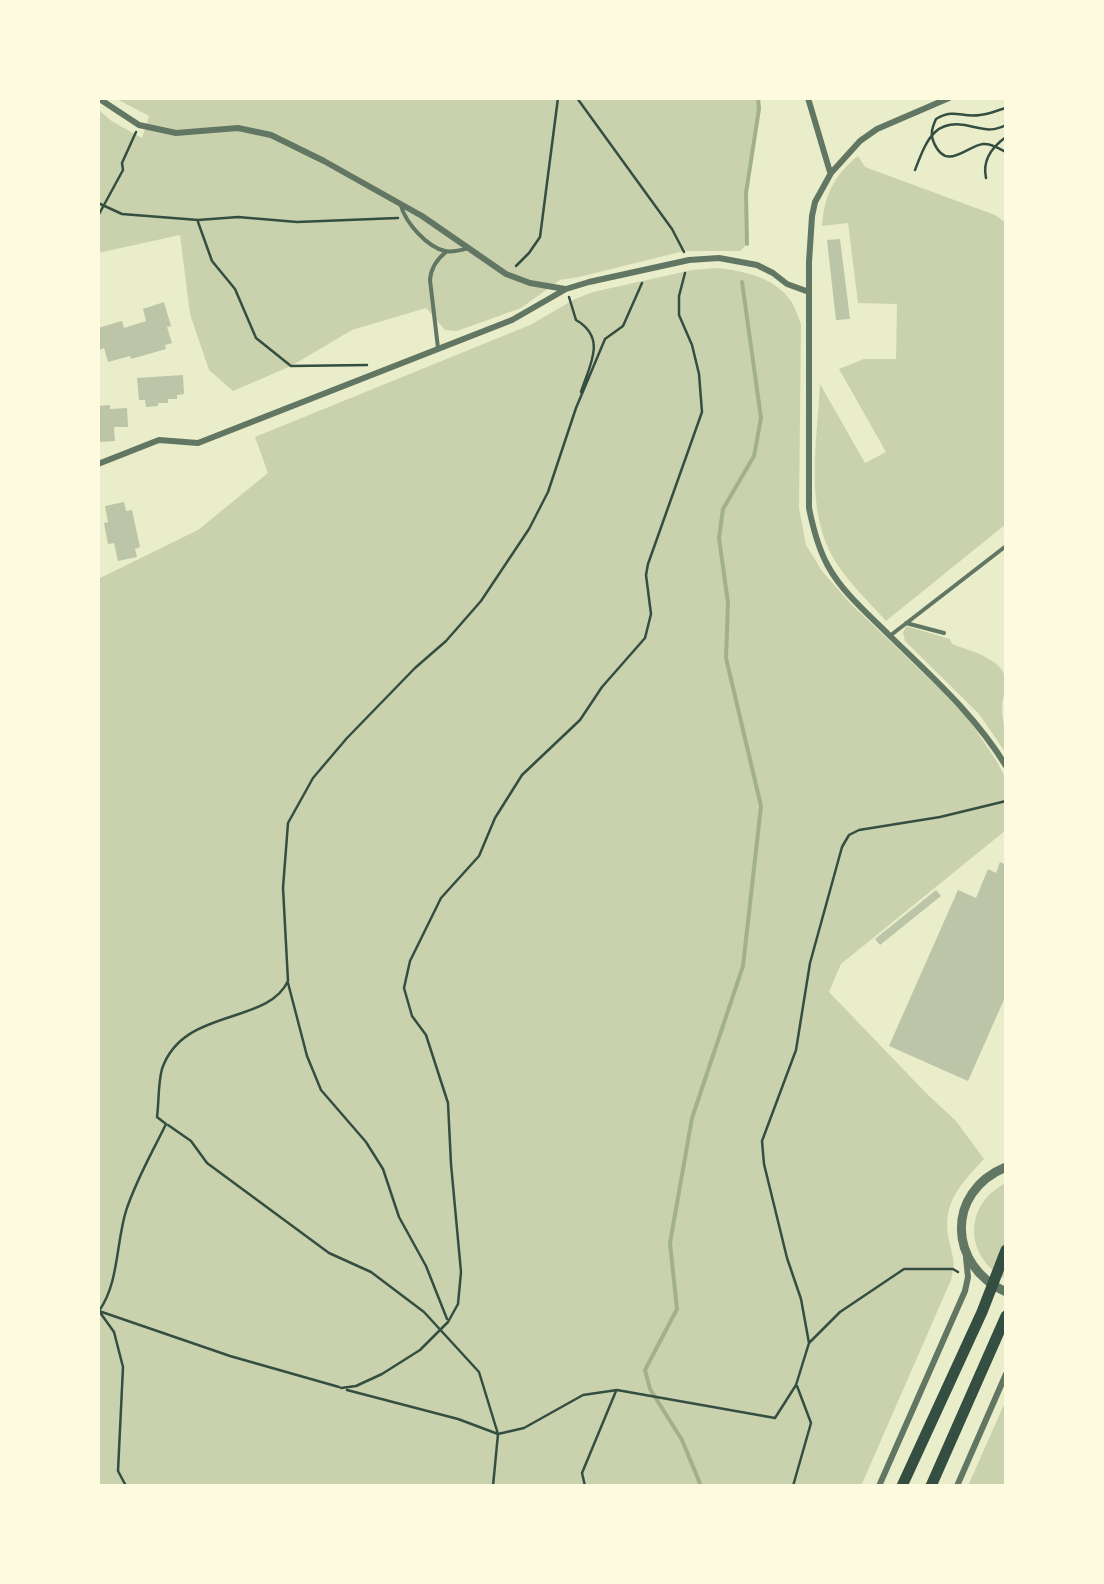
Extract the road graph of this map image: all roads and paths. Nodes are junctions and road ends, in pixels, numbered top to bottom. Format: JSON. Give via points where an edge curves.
{"nodes":[{"id":1,"x":98,"y":98,"type":"edge"},
{"id":2,"x":558,"y":98,"type":"edge"},
{"id":3,"x":577,"y":98,"type":"edge"},
{"id":4,"x":808,"y":98,"type":"edge"},
{"id":5,"x":949,"y":98,"type":"edge"},
{"id":6,"x":1006,"y":108,"type":"edge"},
{"id":7,"x":140,"y":125,"type":"junction"},
{"id":8,"x":1006,"y":125,"type":"edge"},
{"id":9,"x":931,"y":136,"type":"junction"},
{"id":10,"x":1006,"y":137,"type":"edge"},
{"id":11,"x":994,"y":147,"type":"junction"},
{"id":12,"x":1006,"y":152,"type":"edge"},
{"id":13,"x":915,"y":170,"type":"dead end"},
{"id":14,"x":831,"y":173,"type":"junction"},
{"id":15,"x":986,"y":178,"type":"dead end"},
{"id":16,"x":98,"y":203,"type":"edge"},
{"id":17,"x":400,"y":203,"type":"junction"},
{"id":18,"x":104,"y":205,"type":"junction"},
{"id":19,"x":98,"y":216,"type":"edge"},
{"id":20,"x":404,"y":218,"type":"junction"},
{"id":21,"x":198,"y":220,"type":"junction"},
{"id":22,"x":469,"y":248,"type":"junction"},
{"id":23,"x":446,"y":252,"type":"junction"},
{"id":24,"x":689,"y":260,"type":"junction"},
{"id":25,"x":648,"y":268,"type":"junction"},
{"id":26,"x":506,"y":274,"type":"junction"},
{"id":27,"x":566,"y":289,"type":"junction"},
{"id":28,"x":809,"y":292,"type":"junction"},
{"id":29,"x":438,"y":348,"type":"junction"},
{"id":30,"x":394,"y":365,"type":"junction"},
{"id":31,"x":576,"y":408,"type":"junction"},
{"id":32,"x":98,"y":464,"type":"edge"},
{"id":33,"x":1006,"y":546,"type":"edge"},
{"id":34,"x":906,"y":622,"type":"junction"},
{"id":35,"x":944,"y":633,"type":"dead end"},
{"id":36,"x":890,"y":636,"type":"junction"},
{"id":37,"x":1006,"y":766,"type":"edge"},
{"id":38,"x":1006,"y":802,"type":"edge"},
{"id":39,"x":288,"y":981,"type":"junction"},
{"id":40,"x":166,"y":1124,"type":"junction"},
{"id":41,"x":1006,"y":1167,"type":"edge"},
{"id":42,"x":1006,"y":1250,"type":"edge"},
{"id":43,"x":965,"y":1252,"type":"junction"},
{"id":44,"x":968,"y":1278,"type":"junction"},
{"id":45,"x":1006,"y":1292,"type":"edge"},
{"id":46,"x":98,"y":1310,"type":"edge"},
{"id":47,"x":1006,"y":1318,"type":"edge"},
{"id":48,"x":448,"y":1322,"type":"junction"},
{"id":49,"x":439,"y":1331,"type":"junction"},
{"id":50,"x":809,"y":1344,"type":"junction"},
{"id":51,"x":1006,"y":1374,"type":"edge"},
{"id":52,"x":796,"y":1385,"type":"junction"},
{"id":53,"x":341,"y":1388,"type":"junction"},
{"id":54,"x":617,"y":1390,"type":"junction"},
{"id":55,"x":498,"y":1434,"type":"junction"},
{"id":56,"x":126,"y":1486,"type":"edge"},
{"id":57,"x":494,"y":1486,"type":"edge"},
{"id":58,"x":585,"y":1486,"type":"edge"},
{"id":59,"x":793,"y":1486,"type":"edge"},
{"id":60,"x":879,"y":1486,"type":"edge"},
{"id":61,"x":902,"y":1486,"type":"edge"},
{"id":62,"x":931,"y":1486,"type":"edge"},
{"id":63,"x":957,"y":1486,"type":"edge"}],
"edges":[{"from":1,"to":7,"type":"street"},
{"from":2,"to":26,"type":"path","via":[[540,236]]},
{"from":3,"to":24,"type":"path"},
{"from":4,"to":14,"type":"street"},
{"from":5,"to":14,"type":"street","via":[[877,129]]},
{"from":6,"to":9,"type":"path","via":[[978,116],[944,114]]},
{"from":7,"to":17,"type":"street","via":[[176,134],[238,128],[271,135]]},
{"from":7,"to":18,"type":"path"},
{"from":8,"to":9,"type":"path","via":[[990,130],[951,124]]},
{"from":9,"to":11,"type":"path","via":[[940,152],[953,157],[980,144]]},
{"from":9,"to":13,"type":"path"},
{"from":10,"to":11,"type":"path"},
{"from":11,"to":12,"type":"path"},
{"from":11,"to":15,"type":"path"},
{"from":14,"to":28,"type":"street","via":[[812,216]]},
{"from":16,"to":18,"type":"path"},
{"from":17,"to":20,"type":"lane"},
{"from":17,"to":22,"type":"street"},
{"from":18,"to":19,"type":"path"},
{"from":18,"to":21,"type":"path","via":[[122,214]]},
{"from":20,"to":21,"type":"path"},
{"from":20,"to":23,"type":"lane"},
{"from":21,"to":30,"type":"path","via":[[212,261],[235,289],[256,338],[291,366]]},
{"from":22,"to":23,"type":"lane"},
{"from":22,"to":26,"type":"street"},
{"from":23,"to":29,"type":"lane","via":[[430,273]]},
{"from":24,"to":25,"type":"street"},
{"from":24,"to":28,"type":"street","via":[[741,261]]},
{"from":24,"to":48,"type":"path","via":[[679,315],[699,374],[702,412],[648,564],[651,614],[645,638],[580,720],[522,776],[479,856],[441,898],[407,974],[412,1016],[426,1035],[448,1103],[460,1272],[458,1304]]},
{"from":25,"to":27,"type":"street"},
{"from":25,"to":31,"type":"path","via":[[623,326],[604,339]]},
{"from":26,"to":27,"type":"street"},
{"from":27,"to":29,"type":"street","via":[[512,320]]},
{"from":27,"to":31,"type":"path","via":[[576,320],[594,335]]},
{"from":28,"to":36,"type":"street","via":[[812,524],[828,568]]},
{"from":29,"to":30,"type":"street"},
{"from":30,"to":32,"type":"street","via":[[198,444],[159,440]]},
{"from":31,"to":39,"type":"path","via":[[539,512],[481,601],[336,751],[288,823]]},
{"from":33,"to":34,"type":"lane"},
{"from":34,"to":35,"type":"lane"},
{"from":34,"to":36,"type":"lane"},
{"from":36,"to":37,"type":"street","via":[[975,722]]},
{"from":38,"to":50,"type":"path","via":[[859,830],[842,846],[810,963],[796,1050],[762,1142]]},
{"from":39,"to":40,"type":"path","via":[[265,1004],[211,1022],[178,1042],[162,1069],[157,1117]]},
{"from":39,"to":48,"type":"path","via":[[321,1090],[383,1169]]},
{"from":40,"to":46,"type":"path","via":[[137,1182]]},
{"from":40,"to":49,"type":"path","via":[[191,1141],[207,1164],[329,1253],[371,1272]]},
{"from":41,"to":43,"type":"street","via":[[979,1184],[966,1204]]},
{"from":42,"to":61,"type":"highway"},
{"from":43,"to":44,"type":"street"},
{"from":43,"to":45,"type":"street","via":[[981,1276]]},
{"from":44,"to":50,"type":"path","via":[[953,1268],[904,1268],[840,1312]]},
{"from":44,"to":60,"type":"street"},
{"from":46,"to":53,"type":"path"},
{"from":46,"to":56,"type":"path","via":[[114,1332],[124,1367],[118,1472]]},
{"from":47,"to":62,"type":"highway"},
{"from":48,"to":49,"type":"path"},
{"from":49,"to":53,"type":"path","via":[[401,1364]]},
{"from":49,"to":55,"type":"path","via":[[479,1372]]},
{"from":50,"to":52,"type":"path"},
{"from":51,"to":63,"type":"street"},
{"from":52,"to":54,"type":"path","via":[[776,1418]]},
{"from":52,"to":59,"type":"path","via":[[810,1423]]},
{"from":53,"to":55,"type":"path"},
{"from":54,"to":55,"type":"path","via":[[583,1395],[524,1428]]},
{"from":54,"to":58,"type":"path","via":[[582,1473]]},
{"from":55,"to":57,"type":"path"}]}
